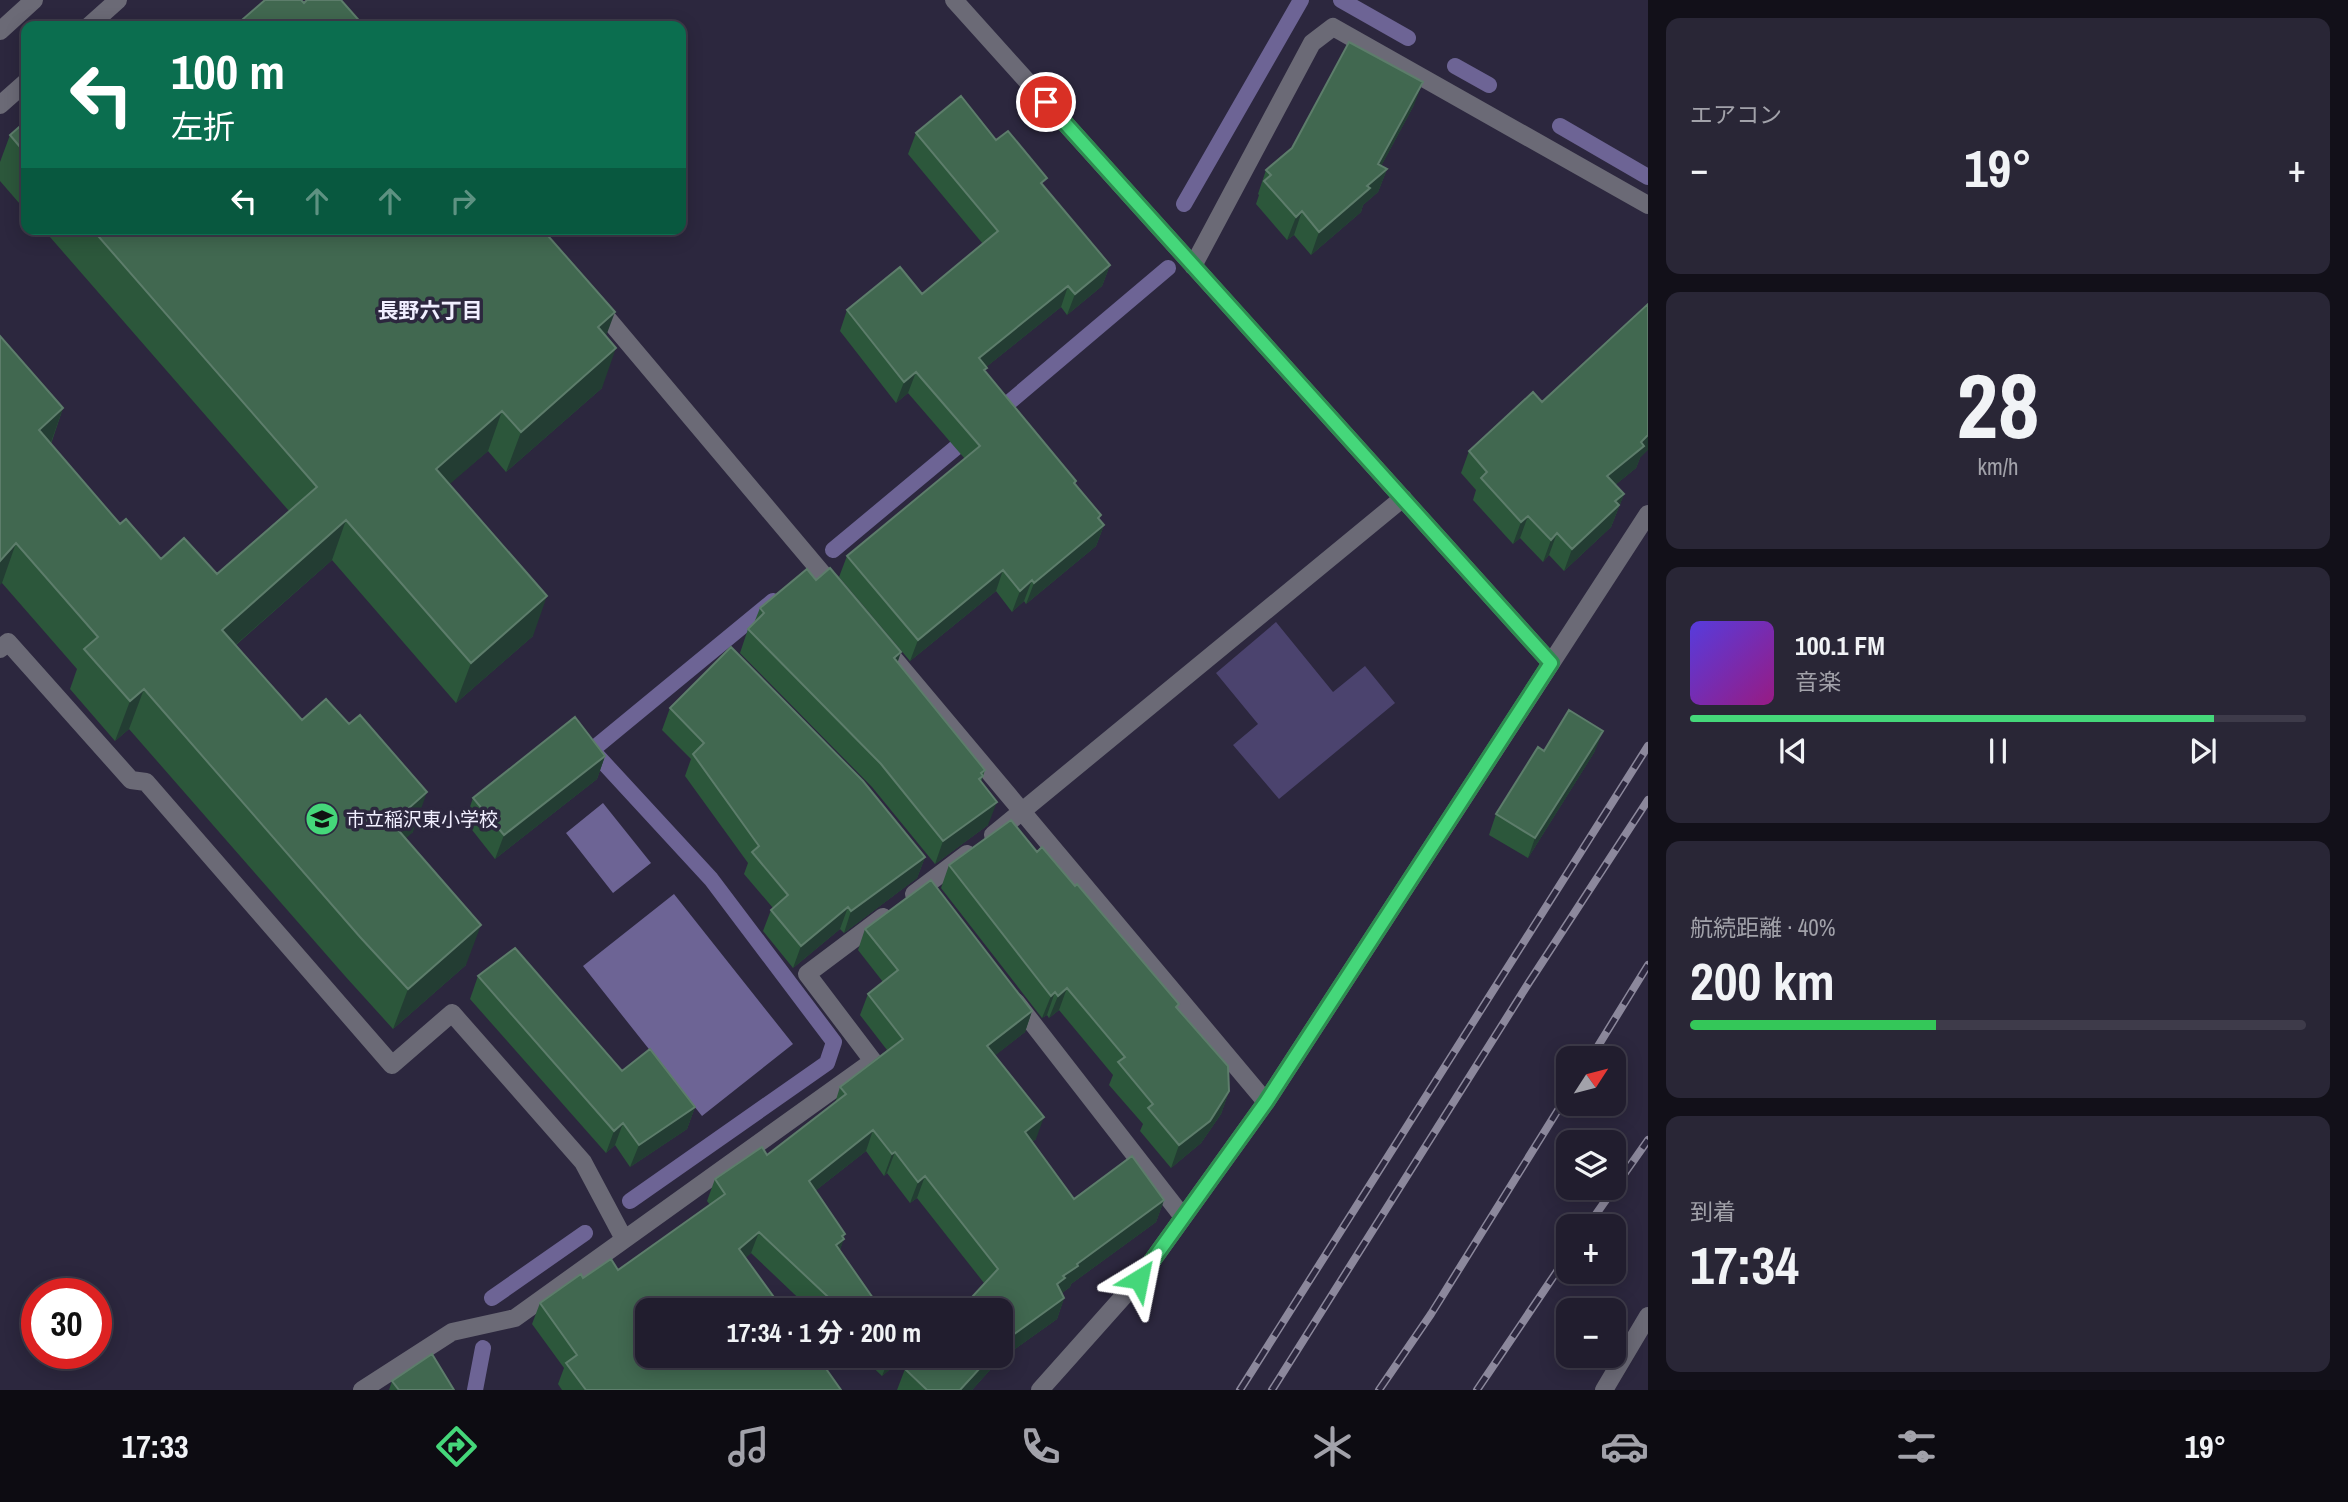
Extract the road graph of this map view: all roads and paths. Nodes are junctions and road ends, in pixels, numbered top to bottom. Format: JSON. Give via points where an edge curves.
{"nodes":[{"id":1,"x":34,"y":0,"type":"edge"},
{"id":2,"x":118,"y":0,"type":"edge"},
{"id":3,"x":954,"y":0,"type":"edge"},
{"id":4,"x":95,"y":21,"type":"edge"},
{"id":5,"x":0,"y":31,"type":"edge"},
{"id":6,"x":21,"y":86,"type":"edge"},
{"id":7,"x":0,"y":105,"type":"edge"},
{"id":8,"x":1648,"y":205,"type":"edge"},
{"id":9,"x":1193,"y":265,"type":"junction"},
{"id":10,"x":584,"y":292,"type":"edge"},
{"id":11,"x":1403,"y":498,"type":"junction"},
{"id":12,"x":1648,"y":514,"type":"edge"},
{"id":13,"x":847,"y":603,"type":"edge"},
{"id":14,"x":882,"y":645,"type":"edge"},
{"id":15,"x":0,"y":649,"type":"edge"},
{"id":16,"x":1551,"y":663,"type":"junction"},
{"id":17,"x":1023,"y":813,"type":"junction"},
{"id":18,"x":1003,"y":985,"type":"edge"},
{"id":19,"x":1266,"y":1102,"type":"junction"},
{"id":20,"x":1183,"y":1217,"type":"junction"},
{"id":21,"x":624,"y":1239,"type":"junction"},
{"id":22,"x":1648,"y":1316,"type":"edge"},
{"id":23,"x":362,"y":1390,"type":"edge"},
{"id":24,"x":1040,"y":1390,"type":"edge"},
{"id":25,"x":1604,"y":1390,"type":"edge"}],
"edges":[{"from":1,"to":5,"type":"street"},
{"from":2,"to":4,"type":"street"},
{"from":3,"to":9,"type":"street"},
{"from":6,"to":7,"type":"street"},
{"from":8,"to":9,"type":"street","via":[[1333,27],[1312,43]]},
{"from":9,"to":11,"type":"street"},
{"from":10,"to":13,"type":"street"},
{"from":11,"to":16,"type":"street"},
{"from":11,"to":17,"type":"street"},
{"from":12,"to":16,"type":"street"},
{"from":14,"to":17,"type":"street"},
{"from":15,"to":21,"type":"street","via":[[8,642],[131,780],[146,782],[392,1065],[452,1013],[583,1162]]},
{"from":16,"to":19,"type":"street"},
{"from":17,"to":19,"type":"street"},
{"from":17,"to":21,"type":"street","via":[[807,974],[873,1062]]},
{"from":18,"to":20,"type":"street"},
{"from":19,"to":20,"type":"street"},
{"from":20,"to":24,"type":"street","via":[[1139,1279]]},
{"from":21,"to":23,"type":"street","via":[[514,1318],[452,1332]]},
{"from":22,"to":25,"type":"street"}]}
